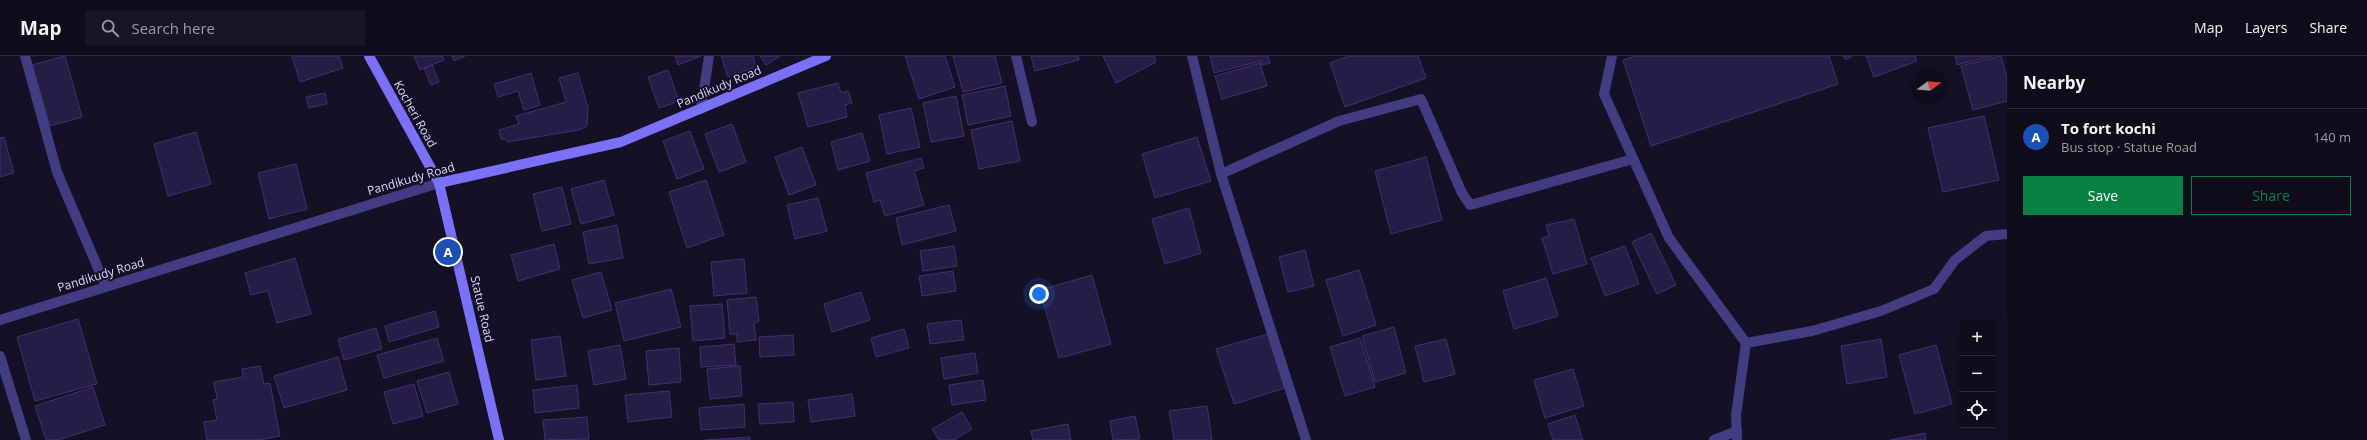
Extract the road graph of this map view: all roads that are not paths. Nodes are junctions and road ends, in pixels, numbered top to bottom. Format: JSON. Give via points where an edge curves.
{"nodes":[{"id":1,"x":25,"y":56,"type":"edge"},
{"id":2,"x":369,"y":56,"type":"edge"},
{"id":3,"x":709,"y":56,"type":"edge"},
{"id":4,"x":826,"y":56,"type":"edge"},
{"id":5,"x":1016,"y":56,"type":"edge"},
{"id":6,"x":1192,"y":56,"type":"edge"},
{"id":7,"x":1612,"y":56,"type":"edge"},
{"id":8,"x":701,"y":109,"type":"junction"},
{"id":9,"x":1032,"y":122,"type":"dead end"},
{"id":10,"x":1633,"y":159,"type":"junction"},
{"id":11,"x":1221,"y":174,"type":"junction"},
{"id":12,"x":439,"y":183,"type":"junction"},
{"id":13,"x":2007,"y":234,"type":"edge"},
{"id":14,"x":106,"y":287,"type":"junction"},
{"id":15,"x":0,"y":320,"type":"edge"},
{"id":16,"x":1746,"y":343,"type":"junction"},
{"id":17,"x":0,"y":356,"type":"edge"},
{"id":18,"x":1737,"y":436,"type":"edge"},
{"id":19,"x":26,"y":440,"type":"edge"},
{"id":20,"x":499,"y":440,"type":"edge"},
{"id":21,"x":1306,"y":440,"type":"edge"},
{"id":22,"x":1714,"y":440,"type":"edge"}],
"edges":[{"from":1,"to":14,"type":"street","via":[[57,172]]},
{"from":2,"to":12,"type":"main road","name":"Kocheri Road"},
{"from":3,"to":8,"type":"street"},
{"from":4,"to":8,"type":"main road","name":"Pandikudy Road"},
{"from":5,"to":9,"type":"street"},
{"from":6,"to":11,"type":"street"},
{"from":7,"to":10,"type":"street","via":[[1604,94]]},
{"from":8,"to":12,"type":"main road","name":"Pandikudy Road","via":[[621,142]]},
{"from":10,"to":11,"type":"street","via":[[1470,205],[1462,194],[1421,99],[1339,121]]},
{"from":10,"to":16,"type":"street","via":[[1669,238]]},
{"from":11,"to":21,"type":"street"},
{"from":12,"to":14,"type":"street","name":"Pandikudy Road"},
{"from":12,"to":20,"type":"main road","name":"Statue Road"},
{"from":13,"to":16,"type":"street","via":[[1986,236],[1955,260],[1934,289],[1881,311],[1812,331]]},
{"from":14,"to":15,"type":"street","name":"Pandikudy Road"},
{"from":16,"to":18,"type":"street","via":[[1736,415]]},
{"from":17,"to":19,"type":"street"},
{"from":18,"to":22,"type":"street"}]}
